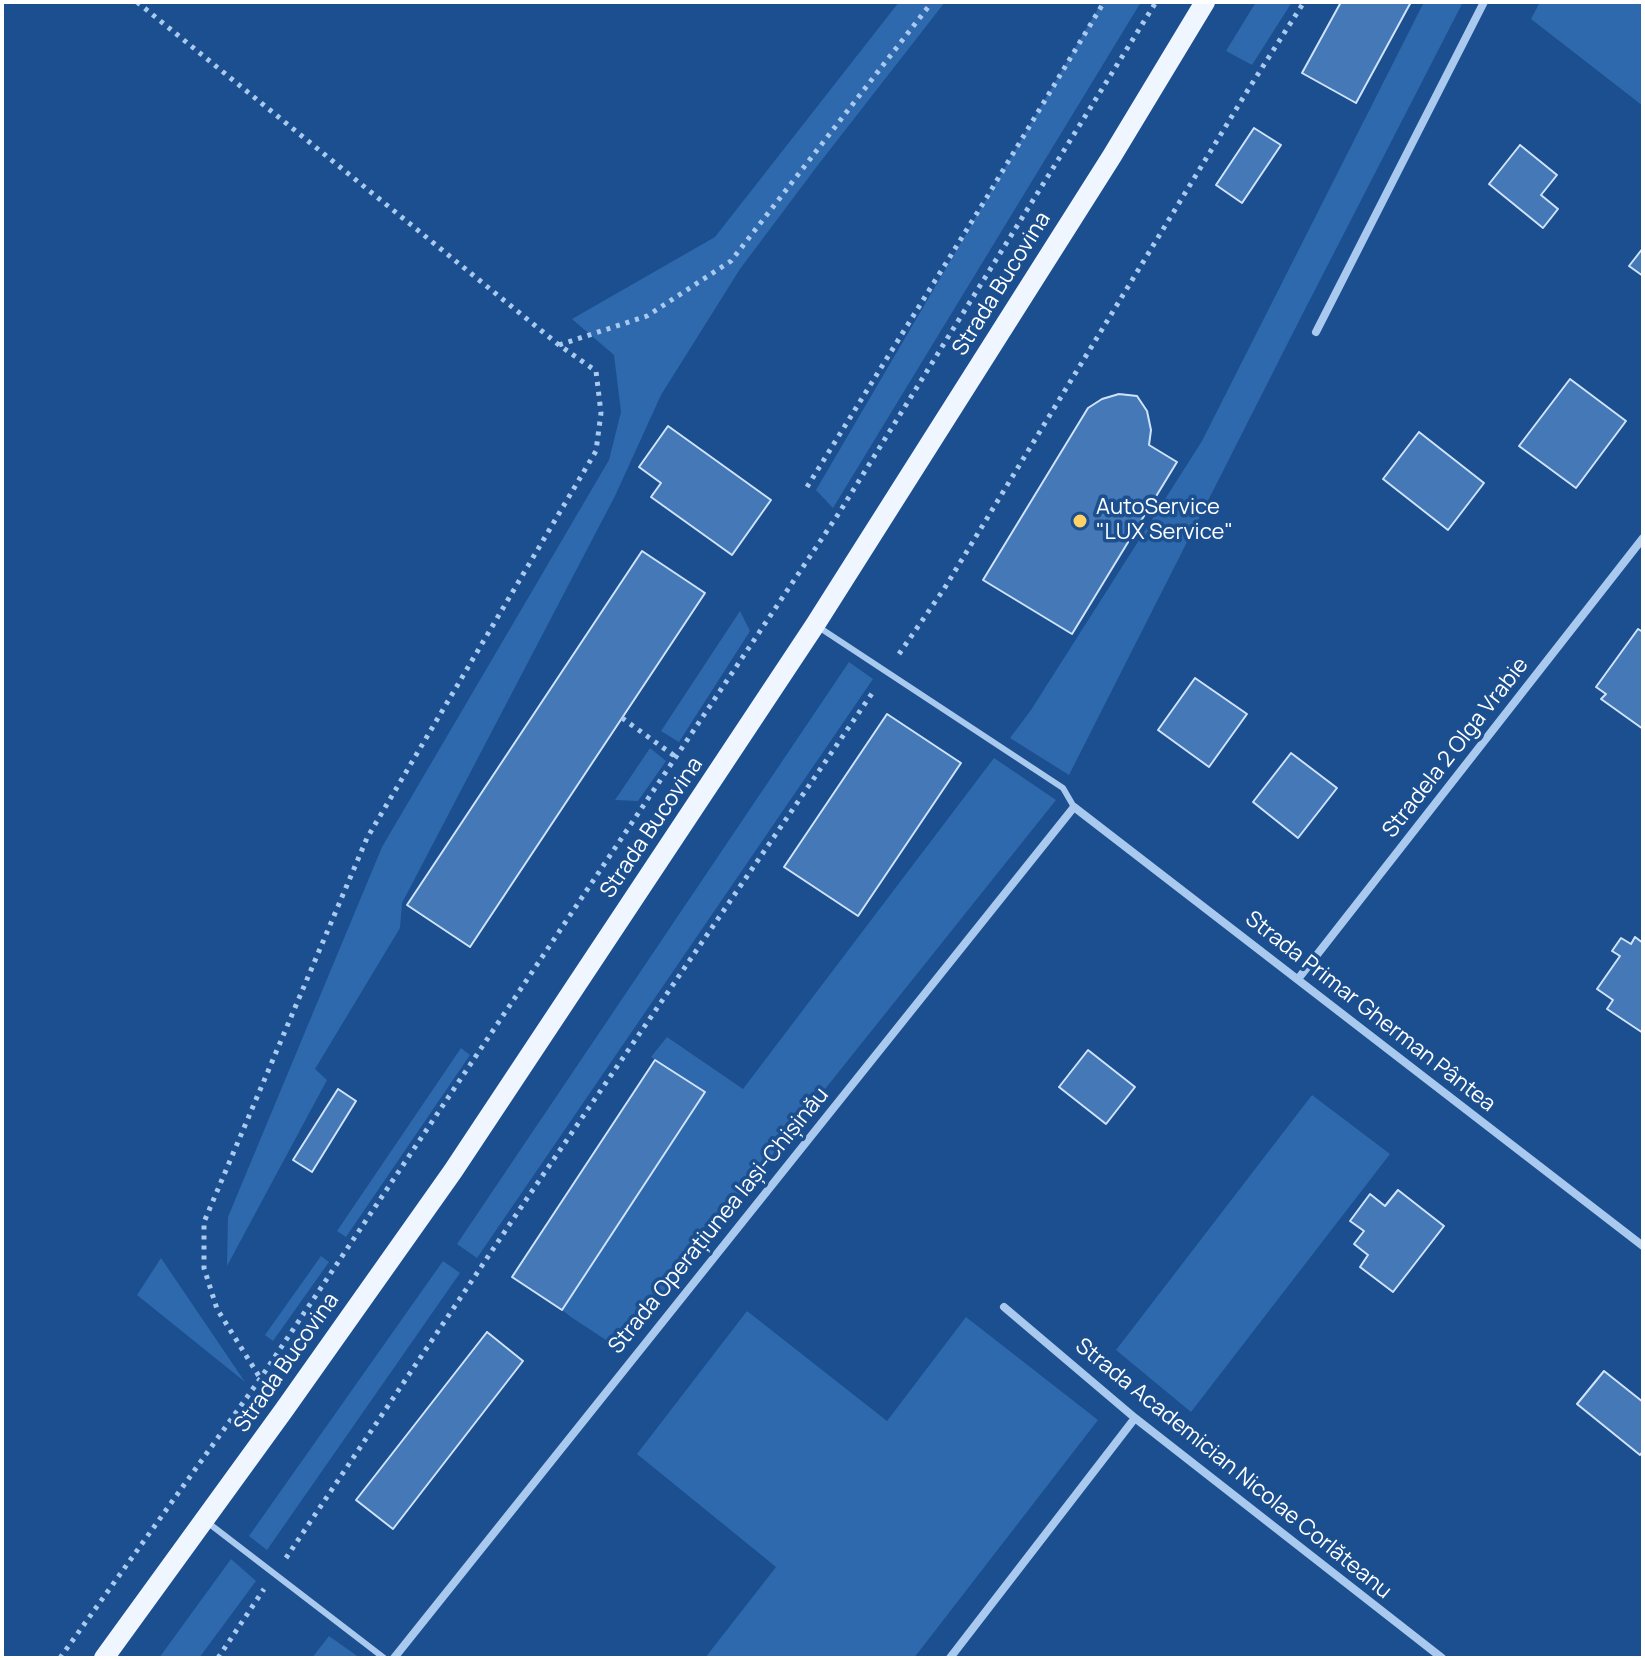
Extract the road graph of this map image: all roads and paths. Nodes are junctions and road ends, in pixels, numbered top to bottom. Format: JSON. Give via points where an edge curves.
{"nodes":[{"id":1,"x":137,"y":2,"type":"edge"},
{"id":2,"x":932,"y":2,"type":"edge"},
{"id":3,"x":1104,"y":2,"type":"edge"},
{"id":4,"x":1156,"y":2,"type":"edge"},
{"id":5,"x":1205,"y":2,"type":"edge"},
{"id":6,"x":1304,"y":2,"type":"edge"},
{"id":7,"x":1484,"y":2,"type":"edge"},
{"id":8,"x":1316,"y":332,"type":"dead end"},
{"id":9,"x":559,"y":345,"type":"junction"},
{"id":10,"x":807,"y":487,"type":"dead end"},
{"id":11,"x":1643,"y":538,"type":"edge"},
{"id":12,"x":815,"y":625,"type":"junction"},
{"id":13,"x":887,"y":672,"type":"junction"},
{"id":14,"x":622,"y":718,"type":"dead end"},
{"id":15,"x":676,"y":757,"type":"junction"},
{"id":16,"x":1074,"y":807,"type":"junction"},
{"id":17,"x":1298,"y":979,"type":"junction"},
{"id":18,"x":1643,"y":1246,"type":"edge"},
{"id":19,"x":1004,"y":1307,"type":"dead end"},
{"id":20,"x":260,"y":1379,"type":"junction"},
{"id":21,"x":284,"y":1410,"type":"junction"},
{"id":22,"x":1135,"y":1418,"type":"junction"},
{"id":23,"x":204,"y":1520,"type":"junction"},
{"id":24,"x":274,"y":1575,"type":"junction"},
{"id":25,"x":60,"y":1658,"type":"edge"},
{"id":26,"x":104,"y":1658,"type":"edge"},
{"id":27,"x":218,"y":1658,"type":"edge"},
{"id":28,"x":384,"y":1658,"type":"edge"},
{"id":29,"x":394,"y":1658,"type":"edge"},
{"id":30,"x":950,"y":1658,"type":"edge"},
{"id":31,"x":1442,"y":1658,"type":"edge"}],
"edges":[{"from":1,"to":9,"type":"path"},
{"from":2,"to":9,"type":"path","via":[[731,261],[647,316]]},
{"from":3,"to":10,"type":"path"},
{"from":4,"to":15,"type":"path","via":[[839,513]]},
{"from":5,"to":12,"type":"main road","name":"Strada Bucovina"},
{"from":6,"to":13,"type":"path","via":[[944,589]]},
{"from":7,"to":8,"type":"street"},
{"from":9,"to":20,"type":"path","via":[[596,371],[601,413],[596,451],[367,838],[204,1222],[204,1268],[217,1309]]},
{"from":11,"to":17,"type":"street","name":"Stradela 2 Olga Vrabie"},
{"from":12,"to":13,"type":"lane"},
{"from":12,"to":21,"type":"main road","name":"Strada Bucovina","via":[[453,1171]]},
{"from":13,"to":16,"type":"lane","via":[[1063,788]]},
{"from":13,"to":24,"type":"path"},
{"from":14,"to":15,"type":"path"},
{"from":15,"to":20,"type":"path"},
{"from":16,"to":17,"type":"street","name":"Strada Primar Gherman Pântea"},
{"from":16,"to":29,"type":"street","name":"Strada Operațiunea Iași-Chișinău"},
{"from":17,"to":18,"type":"street","name":"Strada Primar Gherman Pântea"},
{"from":19,"to":22,"type":"street","name":"Strada Academician Nicolae Corlăteanu"},
{"from":20,"to":21,"type":"path"},
{"from":20,"to":25,"type":"path"},
{"from":21,"to":23,"type":"main road","name":"Strada Bucovina"},
{"from":22,"to":30,"type":"street"},
{"from":22,"to":31,"type":"street","name":"Strada Academician Nicolae Corlăteanu"},
{"from":23,"to":24,"type":"lane"},
{"from":23,"to":26,"type":"main road","name":"Strada Bucovina"},
{"from":24,"to":27,"type":"path"},
{"from":24,"to":28,"type":"lane"}]}
